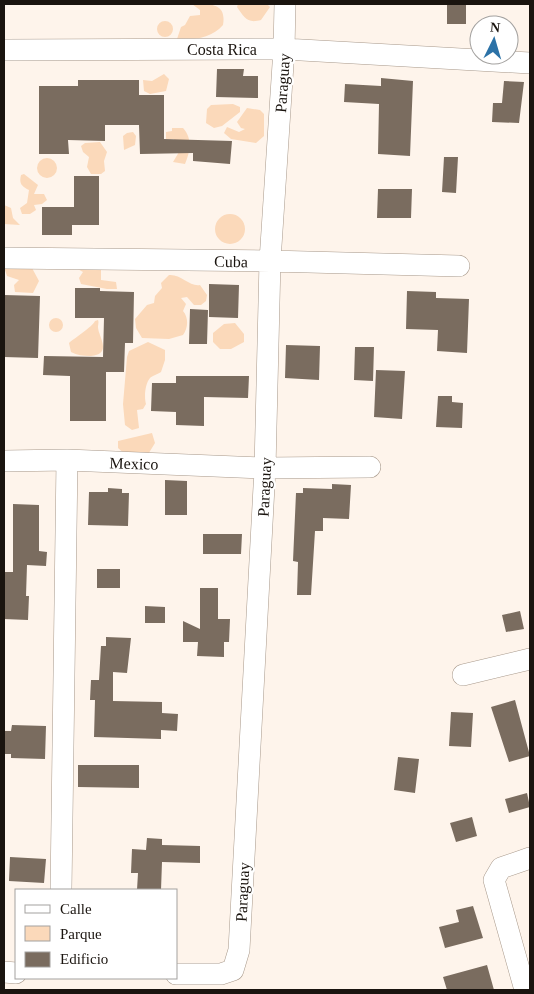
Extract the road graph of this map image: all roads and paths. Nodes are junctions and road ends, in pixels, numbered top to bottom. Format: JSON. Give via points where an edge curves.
{"nodes":[{"id":1,"x":285,"y":4,"type":"edge"},
{"id":2,"x":284,"y":49,"type":"junction"},
{"id":3,"x":4,"y":50,"type":"edge"},
{"id":4,"x":530,"y":63,"type":"edge"},
{"id":5,"x":4,"y":258,"type":"edge"},
{"id":6,"x":270,"y":261,"type":"junction"},
{"id":7,"x":459,"y":266,"type":"dead end"},
{"id":8,"x":68,"y":460,"type":"junction"},
{"id":9,"x":4,"y":461,"type":"edge"},
{"id":10,"x":370,"y":467,"type":"dead end"},
{"id":11,"x":265,"y":468,"type":"junction"},
{"id":12,"x":530,"y":659,"type":"edge"},
{"id":13,"x":463,"y":675,"type":"dead end"},
{"id":14,"x":530,"y":858,"type":"edge"},
{"id":15,"x":61,"y":889,"type":"edge"},
{"id":16,"x":178,"y":974,"type":"edge"},
{"id":17,"x":525,"y":990,"type":"edge"}],
"edges":[{"from":1,"to":2,"type":"street","name":"Paraguay"},
{"from":2,"to":3,"type":"street","name":"Costa Rica"},
{"from":2,"to":4,"type":"street","name":"Costa Rica"},
{"from":2,"to":6,"type":"street","name":"Paraguay"},
{"from":5,"to":6,"type":"street","name":"Cuba"},
{"from":6,"to":7,"type":"street","name":"Cuba"},
{"from":6,"to":11,"type":"street","name":"Paraguay"},
{"from":8,"to":9,"type":"street","name":"Mexico"},
{"from":8,"to":11,"type":"street","name":"Mexico"},
{"from":8,"to":15,"type":"street"},
{"from":10,"to":11,"type":"street","name":"Mexico"},
{"from":11,"to":16,"type":"street","name":"Paraguay","via":[[239,950],[233,970],[221,974]]},
{"from":12,"to":13,"type":"street"},
{"from":14,"to":17,"type":"street","via":[[501,868],[494,880]]}]}
